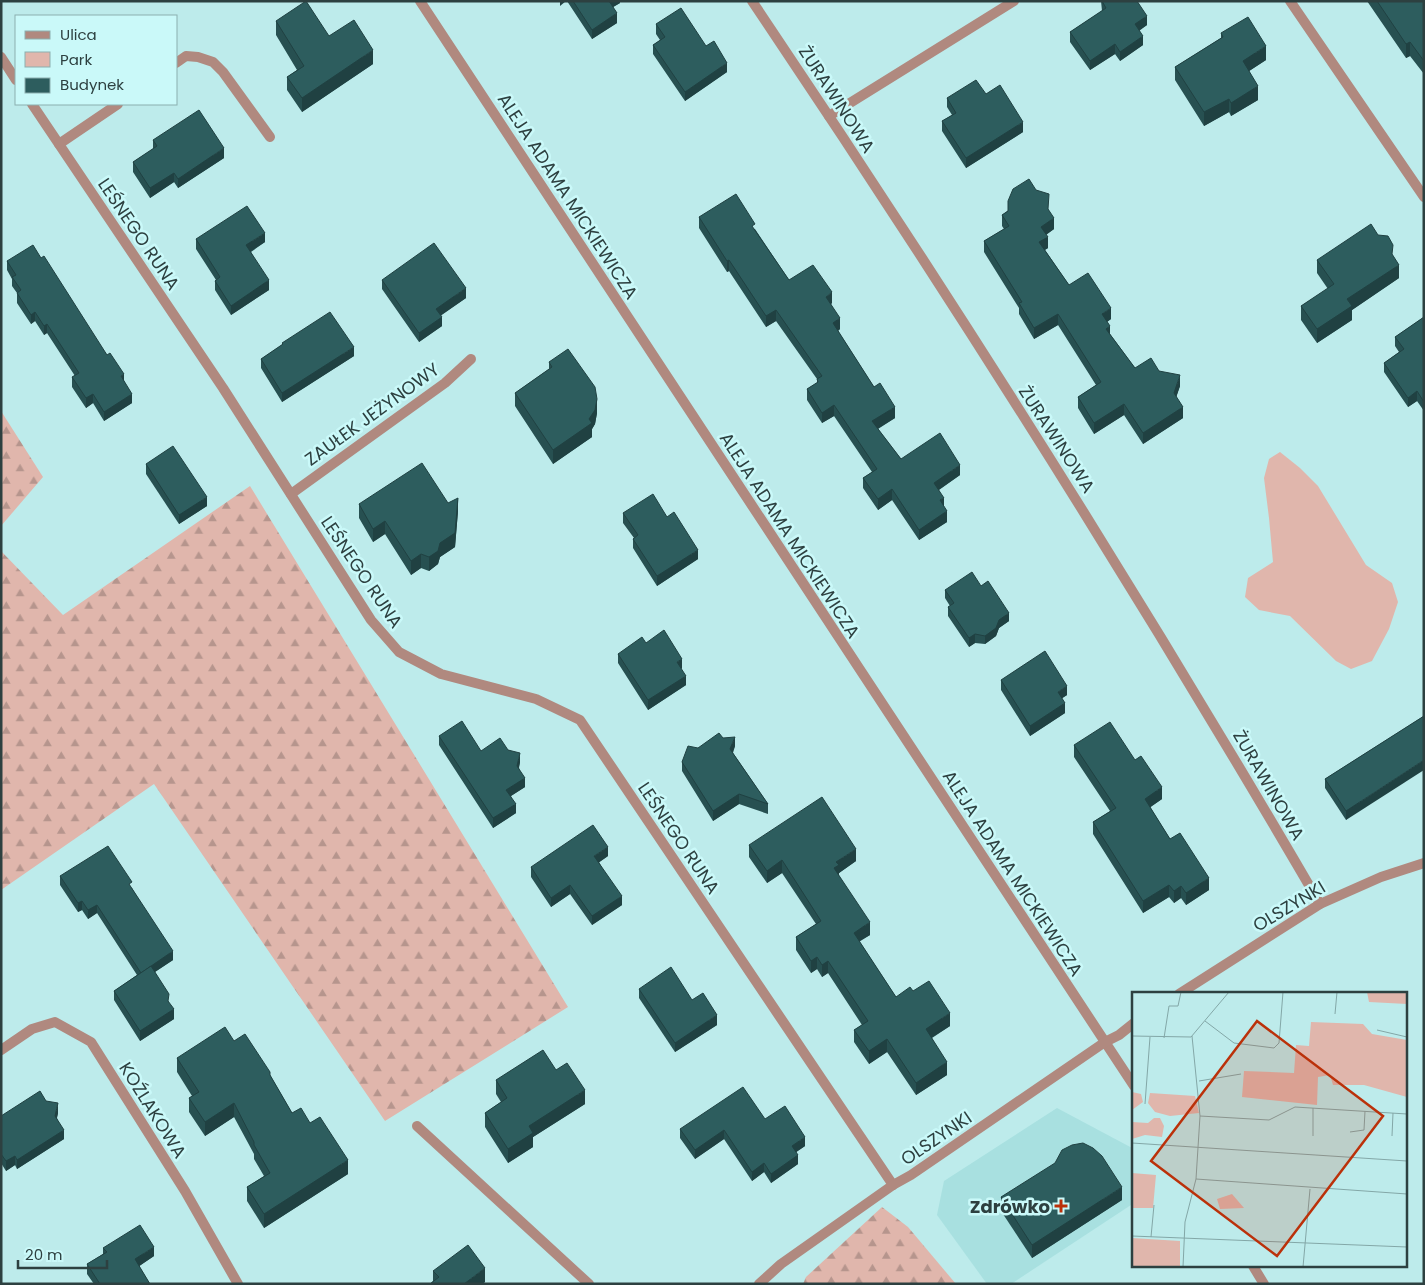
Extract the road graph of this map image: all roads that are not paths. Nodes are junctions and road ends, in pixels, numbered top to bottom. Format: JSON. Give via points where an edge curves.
{"nodes":[{"id":1,"x":420,"y":1,"type":"edge"},
{"id":2,"x":752,"y":1,"type":"edge"},
{"id":3,"x":1014,"y":1,"type":"edge"},
{"id":4,"x":1290,"y":1,"type":"edge"},
{"id":5,"x":1,"y":57,"type":"edge"},
{"id":6,"x":178,"y":62,"type":"edge"},
{"id":7,"x":15,"y":78,"type":"edge"},
{"id":8,"x":33,"y":105,"type":"edge"},
{"id":9,"x":116,"y":105,"type":"edge"},
{"id":10,"x":829,"y":116,"type":"junction"},
{"id":11,"x":270,"y":137,"type":"dead end"},
{"id":12,"x":58,"y":144,"type":"junction"},
{"id":13,"x":1424,"y":197,"type":"edge"},
{"id":14,"x":470,"y":358,"type":"dead end"},
{"id":15,"x":291,"y":494,"type":"junction"},
{"id":16,"x":1424,"y":863,"type":"edge"},
{"id":17,"x":1320,"y":904,"type":"junction"},
{"id":18,"x":1183,"y":992,"type":"edge"},
{"id":19,"x":1132,"y":1025,"type":"edge"},
{"id":20,"x":1105,"y":1042,"type":"junction"},
{"id":21,"x":1,"y":1050,"type":"edge"},
{"id":22,"x":1132,"y":1083,"type":"edge"},
{"id":23,"x":416,"y":1126,"type":"dead end"},
{"id":24,"x":893,"y":1186,"type":"junction"},
{"id":25,"x":1254,"y":1268,"type":"edge"},
{"id":26,"x":238,"y":1284,"type":"edge"},
{"id":27,"x":589,"y":1284,"type":"edge"},
{"id":28,"x":760,"y":1284,"type":"edge"},
{"id":29,"x":1264,"y":1284,"type":"edge"}],
"edges":[{"from":1,"to":20,"type":"street","name":"ALEJA ADAMA MICKIEWICZA"},
{"from":2,"to":10,"type":"street","name":"ŻURAWINOWA"},
{"from":3,"to":10,"type":"street"},
{"from":4,"to":13,"type":"street"},
{"from":5,"to":7,"type":"street"},
{"from":6,"to":11,"type":"street","via":[[186,56],[212,62],[223,72]]},
{"from":8,"to":12,"type":"street","name":"LEŚNEGO RUNA"},
{"from":9,"to":12,"type":"street"},
{"from":10,"to":17,"type":"street","name":"ŻURAWINOWA","via":[[1075,498]]},
{"from":12,"to":15,"type":"street","name":"LEŚNEGO RUNA"},
{"from":14,"to":15,"type":"street","name":"ZAUŁEK JEŻYNOWY","via":[[445,383]]},
{"from":15,"to":24,"type":"street","name":"LEŚNEGO RUNA","via":[[371,620],[399,652],[442,674],[536,699],[580,720]]},
{"from":16,"to":17,"type":"street","name":"OLSZYNKI","via":[[1381,877]]},
{"from":17,"to":18,"type":"street","name":"OLSZYNKI"},
{"from":19,"to":20,"type":"street","name":"OLSZYNKI"},
{"from":20,"to":22,"type":"street","name":"ALEJA ADAMA MICKIEWICZA"},
{"from":20,"to":24,"type":"street","name":"OLSZYNKI"},
{"from":21,"to":26,"type":"street","name":"KOŹLAKOWA","via":[[32,1029],[55,1022],[91,1042],[185,1191]]},
{"from":23,"to":27,"type":"street"},
{"from":24,"to":28,"type":"street","name":"OLSZYNKI","via":[[781,1264]]},
{"from":25,"to":29,"type":"street"}]}
